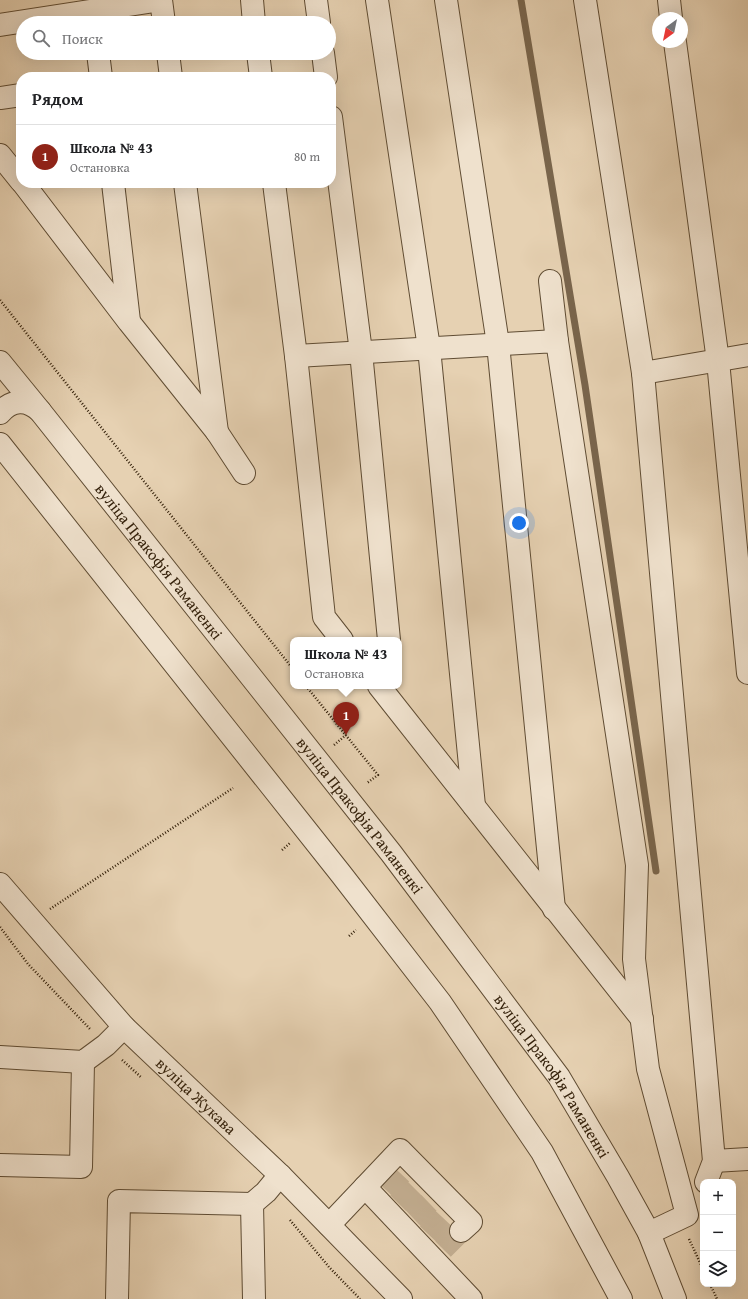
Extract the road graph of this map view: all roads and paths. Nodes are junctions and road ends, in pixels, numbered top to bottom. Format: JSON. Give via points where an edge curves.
{"nodes":[{"id":1,"x":252,"y":0,"type":"edge"},
{"id":2,"x":316,"y":0,"type":"edge"},
{"id":3,"x":377,"y":0,"type":"edge"},
{"id":4,"x":446,"y":0,"type":"edge"},
{"id":5,"x":585,"y":0,"type":"edge"},
{"id":6,"x":669,"y":0,"type":"edge"},
{"id":7,"x":670,"y":12,"type":"edge"},
{"id":8,"x":98,"y":16,"type":"edge"},
{"id":9,"x":163,"y":16,"type":"edge"},
{"id":10,"x":253,"y":16,"type":"edge"},
{"id":11,"x":318,"y":16,"type":"edge"},
{"id":12,"x":16,"y":24,"type":"edge"},
{"id":13,"x":0,"y":25,"type":"edge"},
{"id":14,"x":676,"y":48,"type":"edge"},
{"id":15,"x":99,"y":60,"type":"edge"},
{"id":16,"x":169,"y":60,"type":"edge"},
{"id":17,"x":259,"y":60,"type":"edge"},
{"id":18,"x":324,"y":60,"type":"edge"},
{"id":19,"x":100,"y":72,"type":"edge"},
{"id":20,"x":170,"y":72,"type":"edge"},
{"id":21,"x":260,"y":72,"type":"edge"},
{"id":22,"x":325,"y":72,"type":"edge"},
{"id":23,"x":16,"y":95,"type":"edge"},
{"id":24,"x":0,"y":98,"type":"edge"},
{"id":25,"x":336,"y":156,"type":"edge"},
{"id":26,"x":28,"y":188,"type":"edge"},
{"id":27,"x":114,"y":188,"type":"edge"},
{"id":28,"x":186,"y":188,"type":"edge"},
{"id":29,"x":275,"y":188,"type":"edge"},
{"id":30,"x":550,"y":281,"type":"dead end"},
{"id":31,"x":0,"y":300,"type":"edge"},
{"id":32,"x":129,"y":322,"type":"junction"},
{"id":33,"x":557,"y":341,"type":"junction"},
{"id":34,"x":498,"y":344,"type":"junction"},
{"id":35,"x":429,"y":348,"type":"junction"},
{"id":36,"x":361,"y":352,"type":"junction"},
{"id":37,"x":296,"y":356,"type":"junction"},
{"id":38,"x":748,"y":356,"type":"edge"},
{"id":39,"x":718,"y":361,"type":"junction"},
{"id":40,"x":0,"y":362,"type":"edge"},
{"id":41,"x":643,"y":373,"type":"junction"},
{"id":42,"x":40,"y":411,"type":"junction"},
{"id":43,"x":0,"y":413,"type":"edge"},
{"id":44,"x":217,"y":432,"type":"junction"},
{"id":45,"x":0,"y":444,"type":"edge"},
{"id":46,"x":244,"y":473,"type":"dead end"},
{"id":47,"x":340,"y":637,"type":"edge"},
{"id":48,"x":389,"y":637,"type":"edge"},
{"id":49,"x":290,"y":665,"type":"edge"},
{"id":50,"x":748,"y":673,"type":"edge"},
{"id":51,"x":308,"y":689,"type":"edge"},
{"id":52,"x":384,"y":689,"type":"edge"},
{"id":53,"x":394,"y":696,"type":"edge"},
{"id":54,"x":367,"y":783,"type":"dead end"},
{"id":55,"x":233,"y":788,"type":"dead end"},
{"id":56,"x":474,"y":806,"type":"junction"},
{"id":57,"x":0,"y":884,"type":"edge"},
{"id":58,"x":554,"y":909,"type":"junction"},
{"id":59,"x":48,"y":910,"type":"dead end"},
{"id":60,"x":358,"y":929,"type":"dead end"},
{"id":61,"x":349,"y":936,"type":"dead end"},
{"id":62,"x":642,"y":1019,"type":"junction"},
{"id":63,"x":124,"y":1027,"type":"junction"},
{"id":64,"x":0,"y":1057,"type":"edge"},
{"id":65,"x":83,"y":1062,"type":"junction"},
{"id":66,"x":748,"y":1159,"type":"edge"},
{"id":67,"x":714,"y":1161,"type":"junction"},
{"id":68,"x":0,"y":1166,"type":"edge"},
{"id":69,"x":280,"y":1175,"type":"junction"},
{"id":70,"x":707,"y":1179,"type":"edge"},
{"id":71,"x":700,"y":1197,"type":"edge"},
{"id":72,"x":383,"y":1198,"type":"junction"},
{"id":73,"x":252,"y":1204,"type":"junction"},
{"id":74,"x":686,"y":1224,"type":"junction"},
{"id":75,"x":329,"y":1225,"type":"junction"},
{"id":76,"x":461,"y":1231,"type":"tunnel mouth"},
{"id":77,"x":649,"y":1233,"type":"junction"},
{"id":78,"x":700,"y":1261,"type":"edge"},
{"id":79,"x":711,"y":1287,"type":"edge"},
{"id":80,"x":116,"y":1299,"type":"edge"},
{"id":81,"x":254,"y":1299,"type":"edge"},
{"id":82,"x":402,"y":1299,"type":"edge"},
{"id":83,"x":471,"y":1299,"type":"edge"},
{"id":84,"x":621,"y":1299,"type":"edge"},
{"id":85,"x":675,"y":1299,"type":"edge"},
{"id":86,"x":717,"y":1299,"type":"edge"}],
"edges":[{"from":1,"to":10,"type":"street"},
{"from":2,"to":11,"type":"street"},
{"from":3,"to":35,"type":"street"},
{"from":4,"to":34,"type":"street"},
{"from":5,"to":41,"type":"street"},
{"from":6,"to":7,"type":"street"},
{"from":8,"to":9,"type":"street","via":[[161,0]]},
{"from":12,"to":13,"type":"street"},
{"from":14,"to":39,"type":"street"},
{"from":15,"to":19,"type":"street"},
{"from":16,"to":20,"type":"street"},
{"from":17,"to":21,"type":"street"},
{"from":18,"to":22,"type":"street"},
{"from":23,"to":24,"type":"street"},
{"from":25,"to":36,"type":"street"},
{"from":26,"to":32,"type":"street"},
{"from":27,"to":32,"type":"street"},
{"from":28,"to":44,"type":"street"},
{"from":29,"to":37,"type":"street"},
{"from":30,"to":33,"type":"street"},
{"from":31,"to":49,"type":"path"},
{"from":32,"to":44,"type":"street"},
{"from":33,"to":34,"type":"street"},
{"from":33,"to":62,"type":"street","via":[[637,865],[634,959]]},
{"from":34,"to":35,"type":"street"},
{"from":34,"to":58,"type":"street"},
{"from":35,"to":36,"type":"street"},
{"from":35,"to":56,"type":"street"},
{"from":36,"to":37,"type":"street"},
{"from":36,"to":48,"type":"street"},
{"from":37,"to":47,"type":"street","via":[[324,617]]},
{"from":38,"to":39,"type":"street"},
{"from":39,"to":41,"type":"street"},
{"from":39,"to":50,"type":"street"},
{"from":40,"to":42,"type":"street","name":"вуліца Пракофія Раманенкі"},
{"from":41,"to":67,"type":"street"},
{"from":42,"to":43,"type":"street","via":[[34,405],[19,402],[4,408]]},
{"from":42,"to":77,"type":"street","name":"вуліца Пракофія Раманенкі","via":[[391,853],[559,1077]]},
{"from":44,"to":46,"type":"street"},
{"from":45,"to":84,"type":"street","via":[[440,1002],[542,1152]]},
{"from":51,"to":54,"type":"path","via":[[378,775]]},
{"from":52,"to":53,"type":"street"},
{"from":53,"to":56,"type":"street"},
{"from":55,"to":59,"type":"path"},
{"from":56,"to":58,"type":"street"},
{"from":57,"to":63,"type":"street","name":"вуліца Жукава"},
{"from":58,"to":62,"type":"street"},
{"from":60,"to":61,"type":"path"},
{"from":62,"to":74,"type":"street","via":[[648,1069]]},
{"from":63,"to":65,"type":"street","via":[[106,1045]]},
{"from":63,"to":69,"type":"street","name":"вуліца Жукава"},
{"from":64,"to":65,"type":"street"},
{"from":65,"to":68,"type":"street","via":[[81,1167]]},
{"from":66,"to":67,"type":"street"},
{"from":67,"to":70,"type":"street"},
{"from":69,"to":73,"type":"street"},
{"from":69,"to":75,"type":"street","name":"вуліца Жукава"},
{"from":71,"to":74,"type":"street"},
{"from":72,"to":75,"type":"street"},
{"from":72,"to":76,"type":"street","via":[[400,1150],[414,1173],[443,1203],[471,1222]]},
{"from":72,"to":83,"type":"street","via":[[423,1239]]},
{"from":73,"to":80,"type":"street","via":[[119,1201]]},
{"from":73,"to":81,"type":"street"},
{"from":74,"to":77,"type":"street"},
{"from":74,"to":78,"type":"path"},
{"from":75,"to":82,"type":"street","name":"вуліца Жукава"},
{"from":77,"to":85,"type":"street","name":"вуліца Пракофія Раманенкі"},
{"from":79,"to":86,"type":"path"}]}
